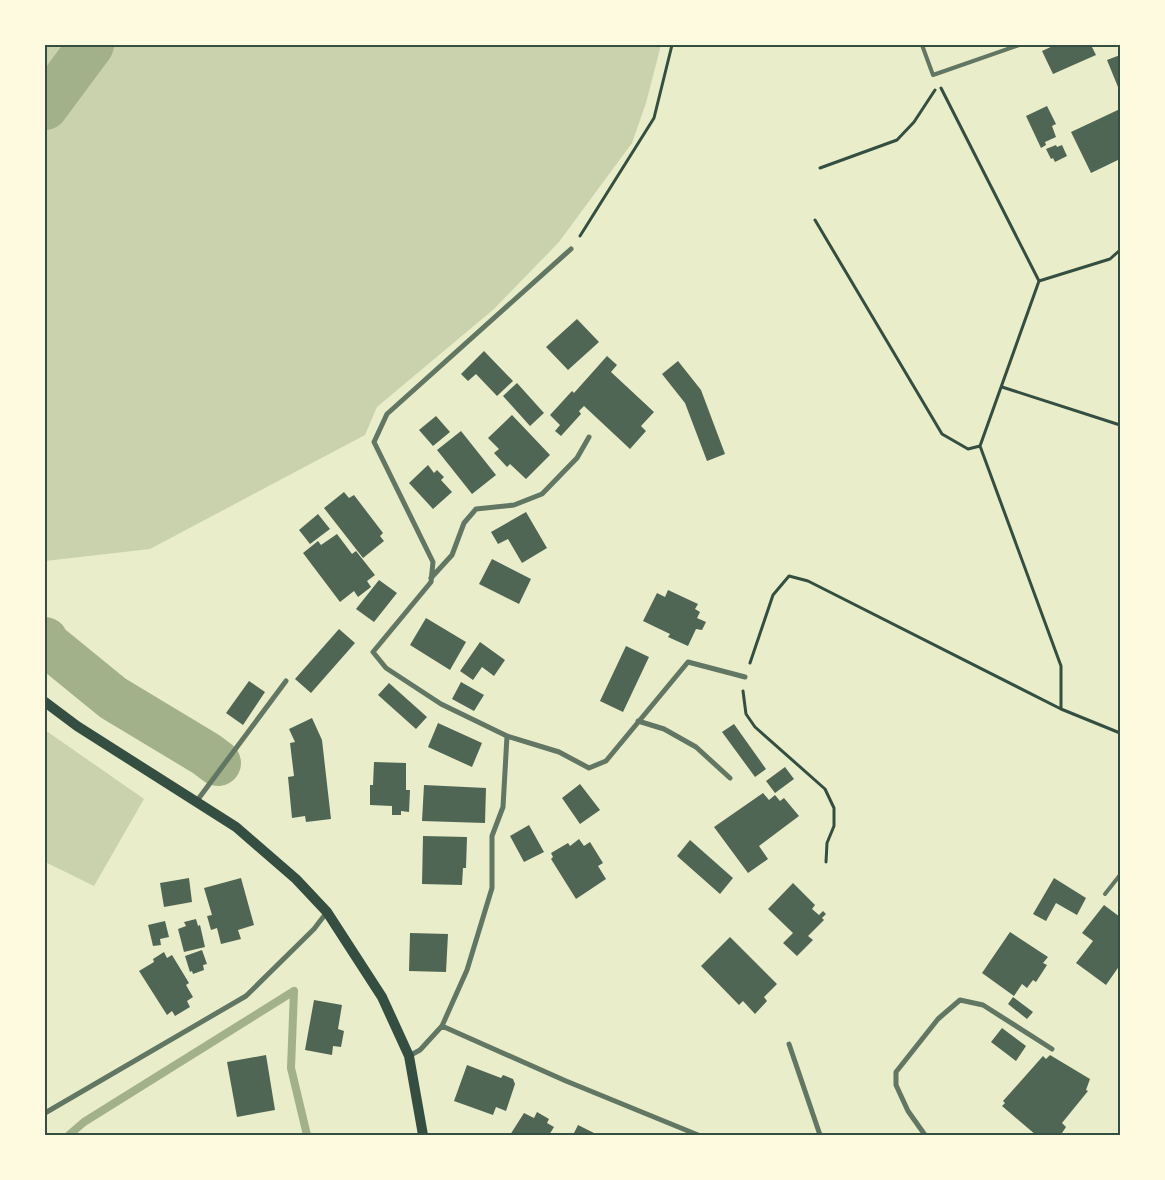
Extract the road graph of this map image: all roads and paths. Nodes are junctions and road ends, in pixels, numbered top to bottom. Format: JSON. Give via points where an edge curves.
{"nodes":[{"id":1,"x":672,"y":45,"type":"edge"},
{"id":2,"x":922,"y":45,"type":"edge"},
{"id":3,"x":1019,"y":45,"type":"edge"},
{"id":4,"x":820,"y":168,"type":"dead end"},
{"id":5,"x":815,"y":220,"type":"dead end"},
{"id":6,"x":571,"y":249,"type":"joint"},
{"id":7,"x":1120,"y":250,"type":"edge"},
{"id":8,"x":1039,"y":281,"type":"junction"},
{"id":9,"x":1002,"y":387,"type":"junction"},
{"id":10,"x":1120,"y":425,"type":"edge"},
{"id":11,"x":589,"y":437,"type":"dead end"},
{"id":12,"x":980,"y":446,"type":"junction"},
{"id":13,"x":431,"y":578,"type":"junction"},
{"id":14,"x":745,"y":677,"type":"junction"},
{"id":15,"x":286,"y":681,"type":"dead end"},
{"id":16,"x":45,"y":702,"type":"edge"},
{"id":17,"x":1061,"y":709,"type":"junction"},
{"id":18,"x":638,"y":721,"type":"junction"},
{"id":19,"x":1120,"y":733,"type":"edge"},
{"id":20,"x":506,"y":736,"type":"junction"},
{"id":21,"x":730,"y":778,"type":"dead end"},
{"id":22,"x":196,"y":802,"type":"junction"},
{"id":23,"x":826,"y":862,"type":"dead end"},
{"id":24,"x":1120,"y":875,"type":"edge"},
{"id":25,"x":1105,"y":894,"type":"dead end"},
{"id":26,"x":326,"y":912,"type":"junction"},
{"id":27,"x":442,"y":1026,"type":"junction"},
{"id":28,"x":789,"y":1044,"type":"dead end"},
{"id":29,"x":1052,"y":1050,"type":"dead end"},
{"id":30,"x":409,"y":1056,"type":"junction"},
{"id":31,"x":45,"y":1113,"type":"edge"},
{"id":32,"x":423,"y":1135,"type":"edge"},
{"id":33,"x":698,"y":1135,"type":"edge"},
{"id":34,"x":820,"y":1135,"type":"edge"},
{"id":35,"x":925,"y":1135,"type":"edge"}],
"edges":[{"from":1,"to":6,"type":"path","via":[[654,118]]},
{"from":2,"to":3,"type":"lane","via":[[933,75]]},
{"from":4,"to":8,"type":"path","via":[[897,140],[914,122],[938,84],[946,94]]},
{"from":5,"to":12,"type":"path","via":[[942,434],[968,449]]},
{"from":6,"to":13,"type":"street","via":[[387,414],[374,442],[433,562]]},
{"from":7,"to":8,"type":"path","via":[[1110,259]]},
{"from":8,"to":9,"type":"path"},
{"from":9,"to":10,"type":"path"},
{"from":9,"to":12,"type":"path"},
{"from":11,"to":13,"type":"street","via":[[577,458],[542,494],[514,505],[476,509],[464,524],[452,556]]},
{"from":12,"to":17,"type":"path","via":[[1061,666]]},
{"from":13,"to":20,"type":"street","via":[[373,652],[386,668],[441,704]]},
{"from":14,"to":17,"type":"path","via":[[773,595],[789,576],[808,581]]},
{"from":14,"to":18,"type":"street","via":[[688,662]]},
{"from":14,"to":23,"type":"path","via":[[746,714],[755,727],[824,789],[834,808],[834,826],[827,844]]},
{"from":15,"to":22,"type":"street"},
{"from":16,"to":22,"type":"main road"},
{"from":17,"to":19,"type":"path"},
{"from":18,"to":20,"type":"street","via":[[606,761],[589,768],[559,752]]},
{"from":18,"to":21,"type":"street","via":[[664,728],[696,747]]},
{"from":20,"to":27,"type":"street","via":[[503,807],[492,836],[492,888],[467,970]]},
{"from":22,"to":26,"type":"main road","via":[[236,827],[296,879]]},
{"from":24,"to":25,"type":"lane"},
{"from":26,"to":30,"type":"main road","via":[[382,998]]},
{"from":26,"to":31,"type":"street","via":[[314,929],[246,996]]},
{"from":27,"to":30,"type":"street","via":[[420,1050]]},
{"from":27,"to":33,"type":"street"},
{"from":28,"to":34,"type":"street"},
{"from":29,"to":35,"type":"street","via":[[983,1005],[960,1000],[938,1019],[896,1072],[896,1085],[908,1111]]},
{"from":30,"to":32,"type":"main road"}]}
